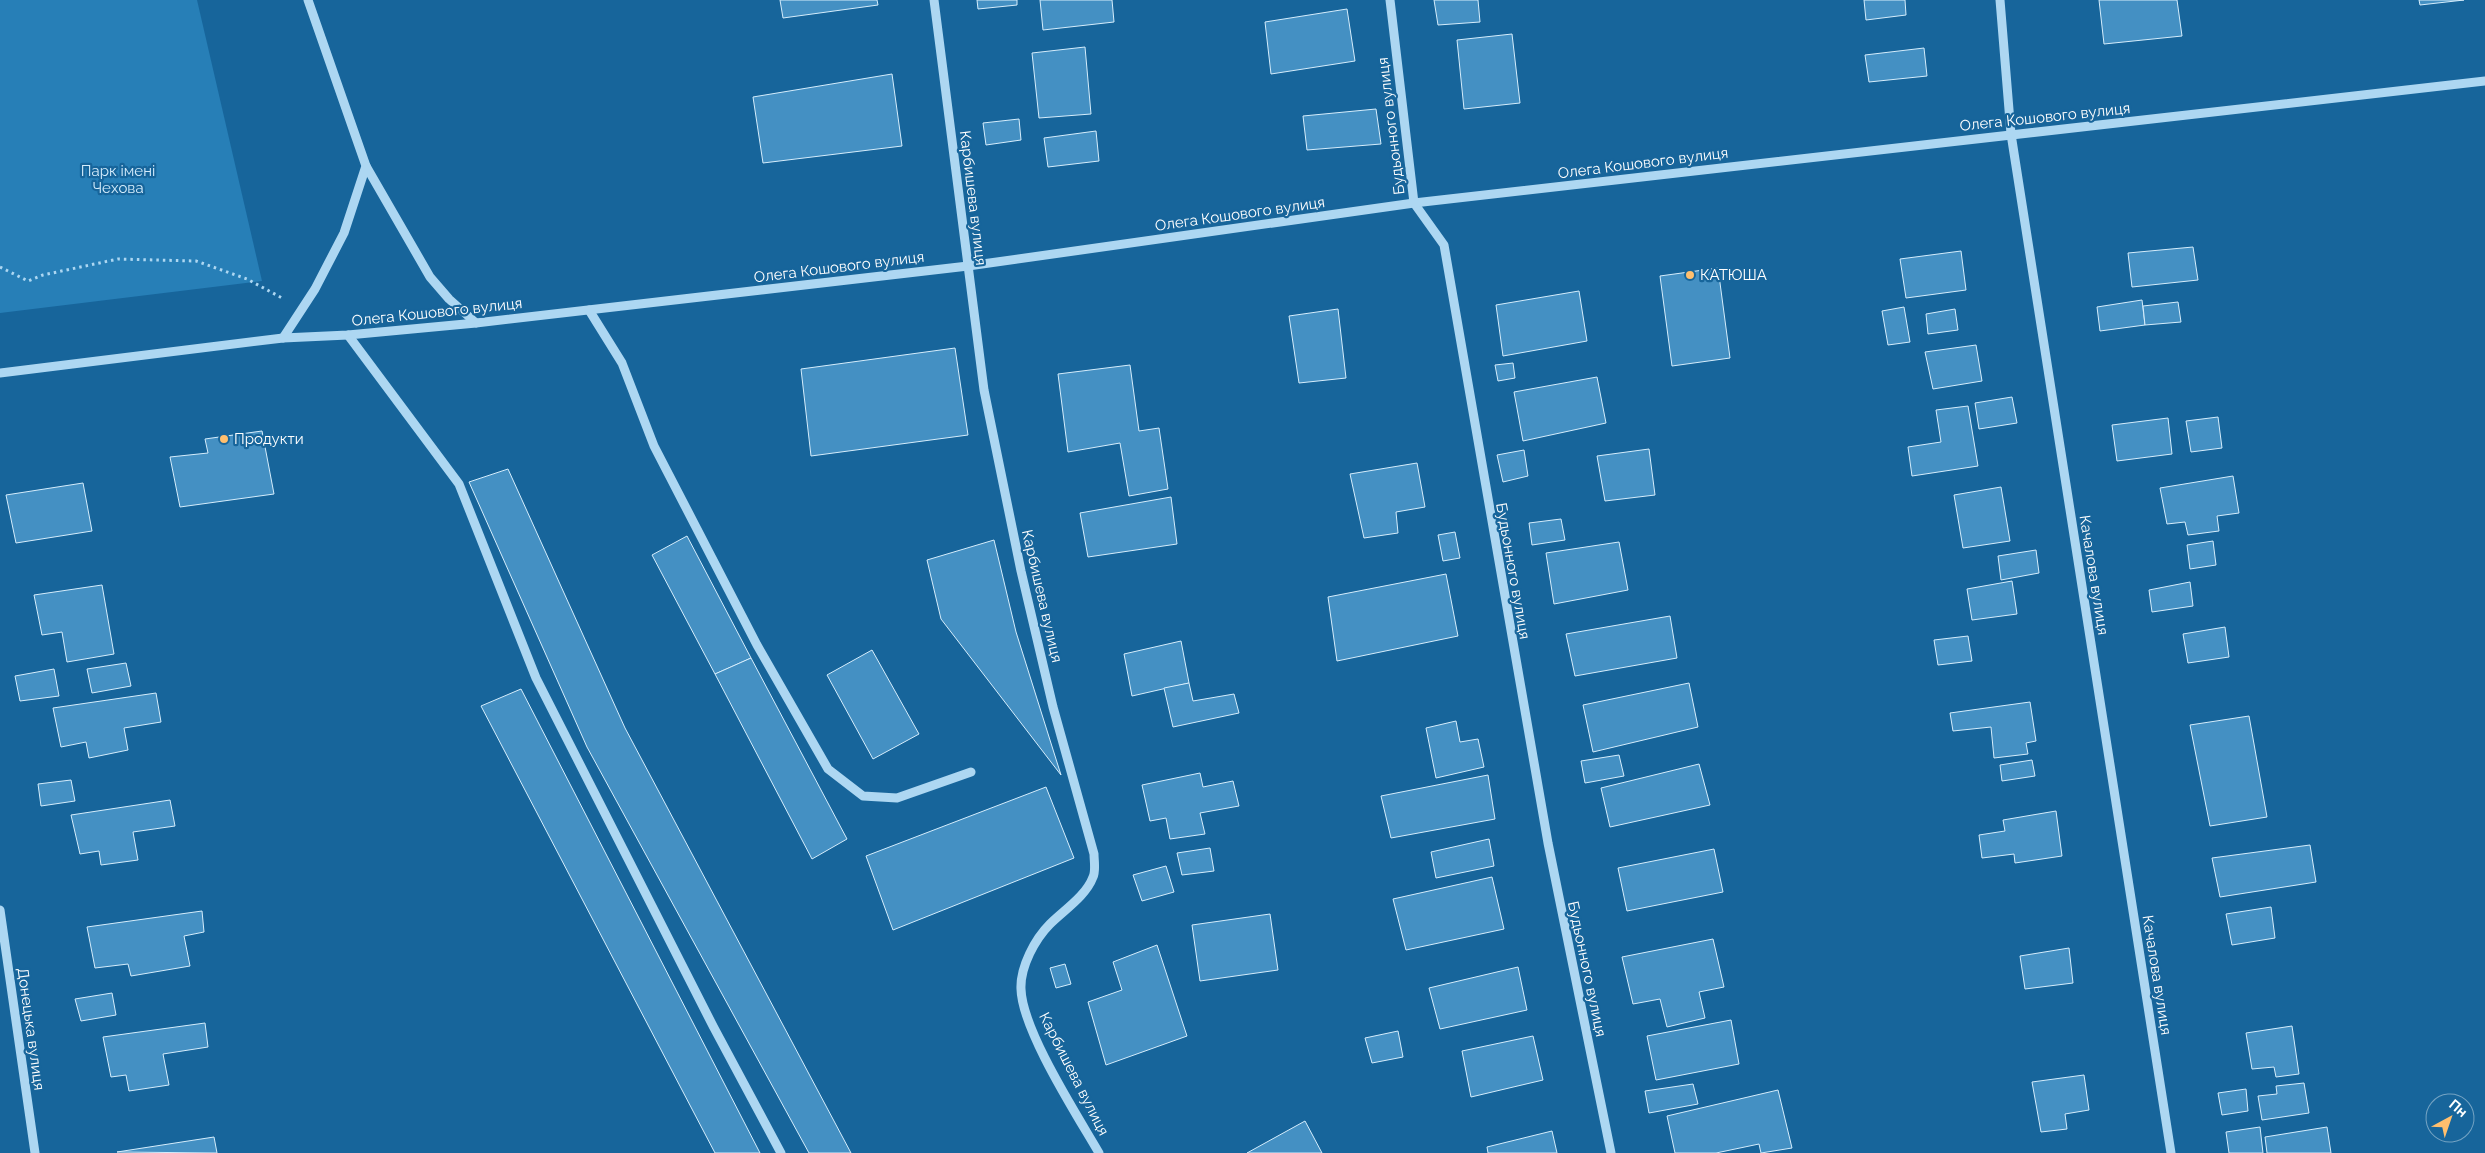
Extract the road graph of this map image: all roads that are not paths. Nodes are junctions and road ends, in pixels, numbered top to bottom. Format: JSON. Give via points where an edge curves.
{"nodes":[{"id":1,"x":308,"y":0,"type":"edge"},
{"id":2,"x":934,"y":0,"type":"edge"},
{"id":3,"x":1390,"y":0,"type":"edge"},
{"id":4,"x":2000,"y":0,"type":"edge"},
{"id":5,"x":2485,"y":81,"type":"edge"},
{"id":6,"x":2011,"y":134,"type":"junction"},
{"id":7,"x":366,"y":166,"type":"junction"},
{"id":8,"x":1414,"y":203,"type":"junction"},
{"id":9,"x":968,"y":266,"type":"junction"},
{"id":10,"x":589,"y":310,"type":"junction"},
{"id":11,"x":476,"y":323,"type":"junction"},
{"id":12,"x":348,"y":335,"type":"junction"},
{"id":13,"x":283,"y":338,"type":"junction"},
{"id":14,"x":0,"y":374,"type":"edge"},
{"id":15,"x":971,"y":772,"type":"dead end"},
{"id":16,"x":0,"y":910,"type":"edge"},
{"id":17,"x":35,"y":1153,"type":"edge"},
{"id":18,"x":781,"y":1153,"type":"edge"},
{"id":19,"x":1099,"y":1153,"type":"edge"},
{"id":20,"x":1611,"y":1153,"type":"edge"},
{"id":21,"x":2171,"y":1153,"type":"edge"}],
"edges":[{"from":1,"to":7,"type":"street"},
{"from":2,"to":9,"type":"street","name":"Карбишева вулиця"},
{"from":3,"to":8,"type":"street","name":"Будьонного вулиця"},
{"from":4,"to":6,"type":"street","name":"Качалова вулиця"},
{"from":5,"to":6,"type":"street","name":"Олега Кошового вулиця"},
{"from":6,"to":8,"type":"street","name":"Олега Кошового вулиця"},
{"from":6,"to":21,"type":"street","name":"Качалова вулиця"},
{"from":7,"to":11,"type":"street","via":[[430,277]]},
{"from":7,"to":13,"type":"street","via":[[344,233]]},
{"from":8,"to":9,"type":"street","name":"Олега Кошового вулиця"},
{"from":8,"to":20,"type":"street","name":"Будьонного вулиця","via":[[1444,245],[1548,843]]},
{"from":9,"to":10,"type":"street","name":"Олега Кошового вулиця"},
{"from":9,"to":19,"type":"street","name":"Карбишева вулиця","via":[[984,390],[1021,571],[1053,706],[1094,854],[1094,876],[1084,891],[1046,928],[1028,957],[1022,973],[1021,990],[1028,1020],[1043,1053]]},
{"from":10,"to":11,"type":"street","name":"Олега Кошового вулиця"},
{"from":10,"to":15,"type":"street","via":[[622,363],[654,446],[743,619],[828,769],[863,796],[898,798]]},
{"from":11,"to":12,"type":"street","name":"Олега Кошового вулиця"},
{"from":12,"to":13,"type":"street","name":"Олега Кошового вулиця"},
{"from":12,"to":18,"type":"street","via":[[459,484],[536,678]]},
{"from":13,"to":14,"type":"street","name":"Олега Кошового вулиця"},
{"from":16,"to":17,"type":"street","name":"Донецька вулиця"}]}
